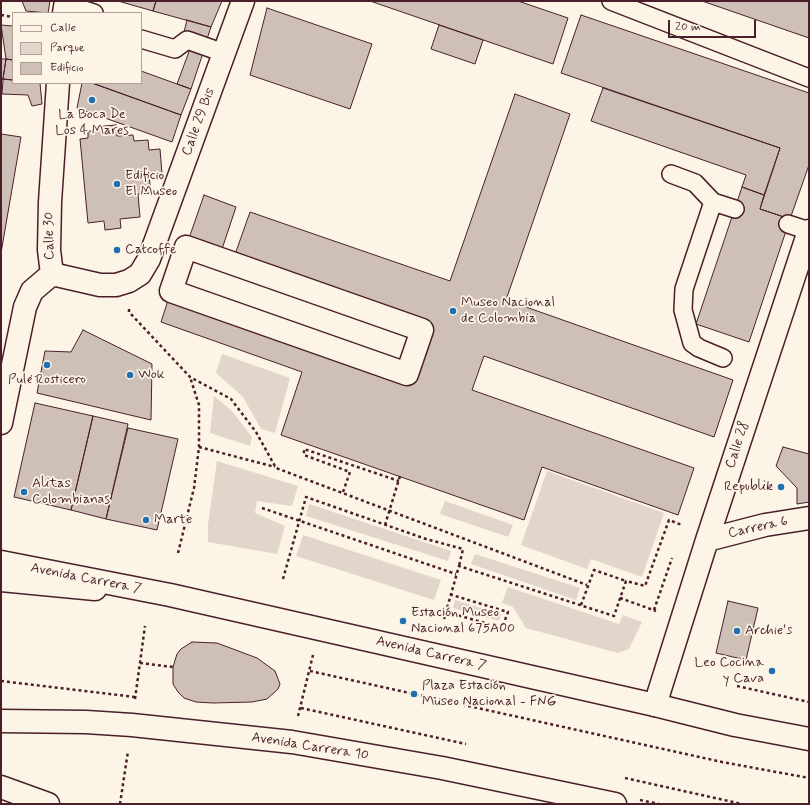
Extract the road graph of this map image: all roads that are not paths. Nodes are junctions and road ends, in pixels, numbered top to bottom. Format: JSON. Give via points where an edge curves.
{"nodes":[{"id":1,"x":243,"y":1,"type":"edge"},
{"id":2,"x":611,"y":1,"type":"edge"},
{"id":3,"x":65,"y":6,"type":"edge"},
{"id":4,"x":90,"y":12,"type":"edge"},
{"id":5,"x":142,"y":39,"type":"edge"},
{"id":6,"x":224,"y":53,"type":"junction"},
{"id":7,"x":809,"y":78,"type":"edge"},
{"id":8,"x":58,"y":84,"type":"edge"},
{"id":9,"x":671,"y":174,"type":"dead end"},
{"id":10,"x":713,"y":202,"type":"junction"},
{"id":11,"x":735,"y":209,"type":"dead end"},
{"id":12,"x":788,"y":224,"type":"dead end"},
{"id":13,"x":809,"y":231,"type":"edge"},
{"id":14,"x":52,"y":274,"type":"junction"},
{"id":15,"x":171,"y":291,"type":"joint"},
{"id":16,"x":723,"y":358,"type":"dead end"},
{"id":17,"x":1,"y":423,"type":"edge"},
{"id":18,"x":809,"y":518,"type":"edge"},
{"id":19,"x":707,"y":540,"type":"junction"},
{"id":20,"x":1,"y":562,"type":"edge"},
{"id":21,"x":1,"y":580,"type":"edge"},
{"id":22,"x":170,"y":595,"type":"junction"},
{"id":23,"x":656,"y":705,"type":"junction"},
{"id":24,"x":1,"y":722,"type":"edge"},
{"id":25,"x":809,"y":739,"type":"edge"},
{"id":26,"x":1,"y":787,"type":"edge"},
{"id":27,"x":48,"y":804,"type":"edge"},
{"id":28,"x":615,"y":804,"type":"edge"}],
"edges":[{"from":1,"to":6,"type":"street","name":"Calle 29 Bis"},
{"from":2,"to":7,"type":"lane"},
{"from":3,"to":4,"type":"lane"},
{"from":5,"to":6,"type":"lane","via":[[175,49],[187,40]]},
{"from":6,"to":14,"type":"street","name":"Calle 29 Bis","via":[[149,259],[140,274],[116,285],[100,285]]},
{"from":8,"to":14,"type":"street","name":"Calle 30","via":[[48,250]]},
{"from":9,"to":10,"type":"lane","via":[[696,183]]},
{"from":10,"to":11,"type":"lane"},
{"from":10,"to":16,"type":"lane","via":[[684,289],[683,304],[692,343]]},
{"from":12,"to":13,"type":"lane"},
{"from":13,"to":19,"type":"street","name":"Calle 28"},
{"from":14,"to":17,"type":"street","name":"Calle 30","via":[[32,291],[25,307]]},
{"from":15,"to":15,"type":"street","via":[[186,246],[422,330],[407,374]]},
{"from":18,"to":19,"type":"street","name":"Carrera 6","via":[[766,524]]},
{"from":19,"to":23,"type":"street","name":"Calle 28"},
{"from":20,"to":22,"type":"street","name":"Avenida Carrera 7"},
{"from":21,"to":22,"type":"street","name":"Avenida Carrera 7"},
{"from":22,"to":23,"type":"street","name":"Avenida Carrera 7"},
{"from":23,"to":25,"type":"street","name":"Avenida Carrera 7","via":[[735,725]]},
{"from":24,"to":28,"type":"street","name":"Avenida Carrera 10","via":[[124,724],[292,742],[442,768]]},
{"from":26,"to":27,"type":"street"}]}
